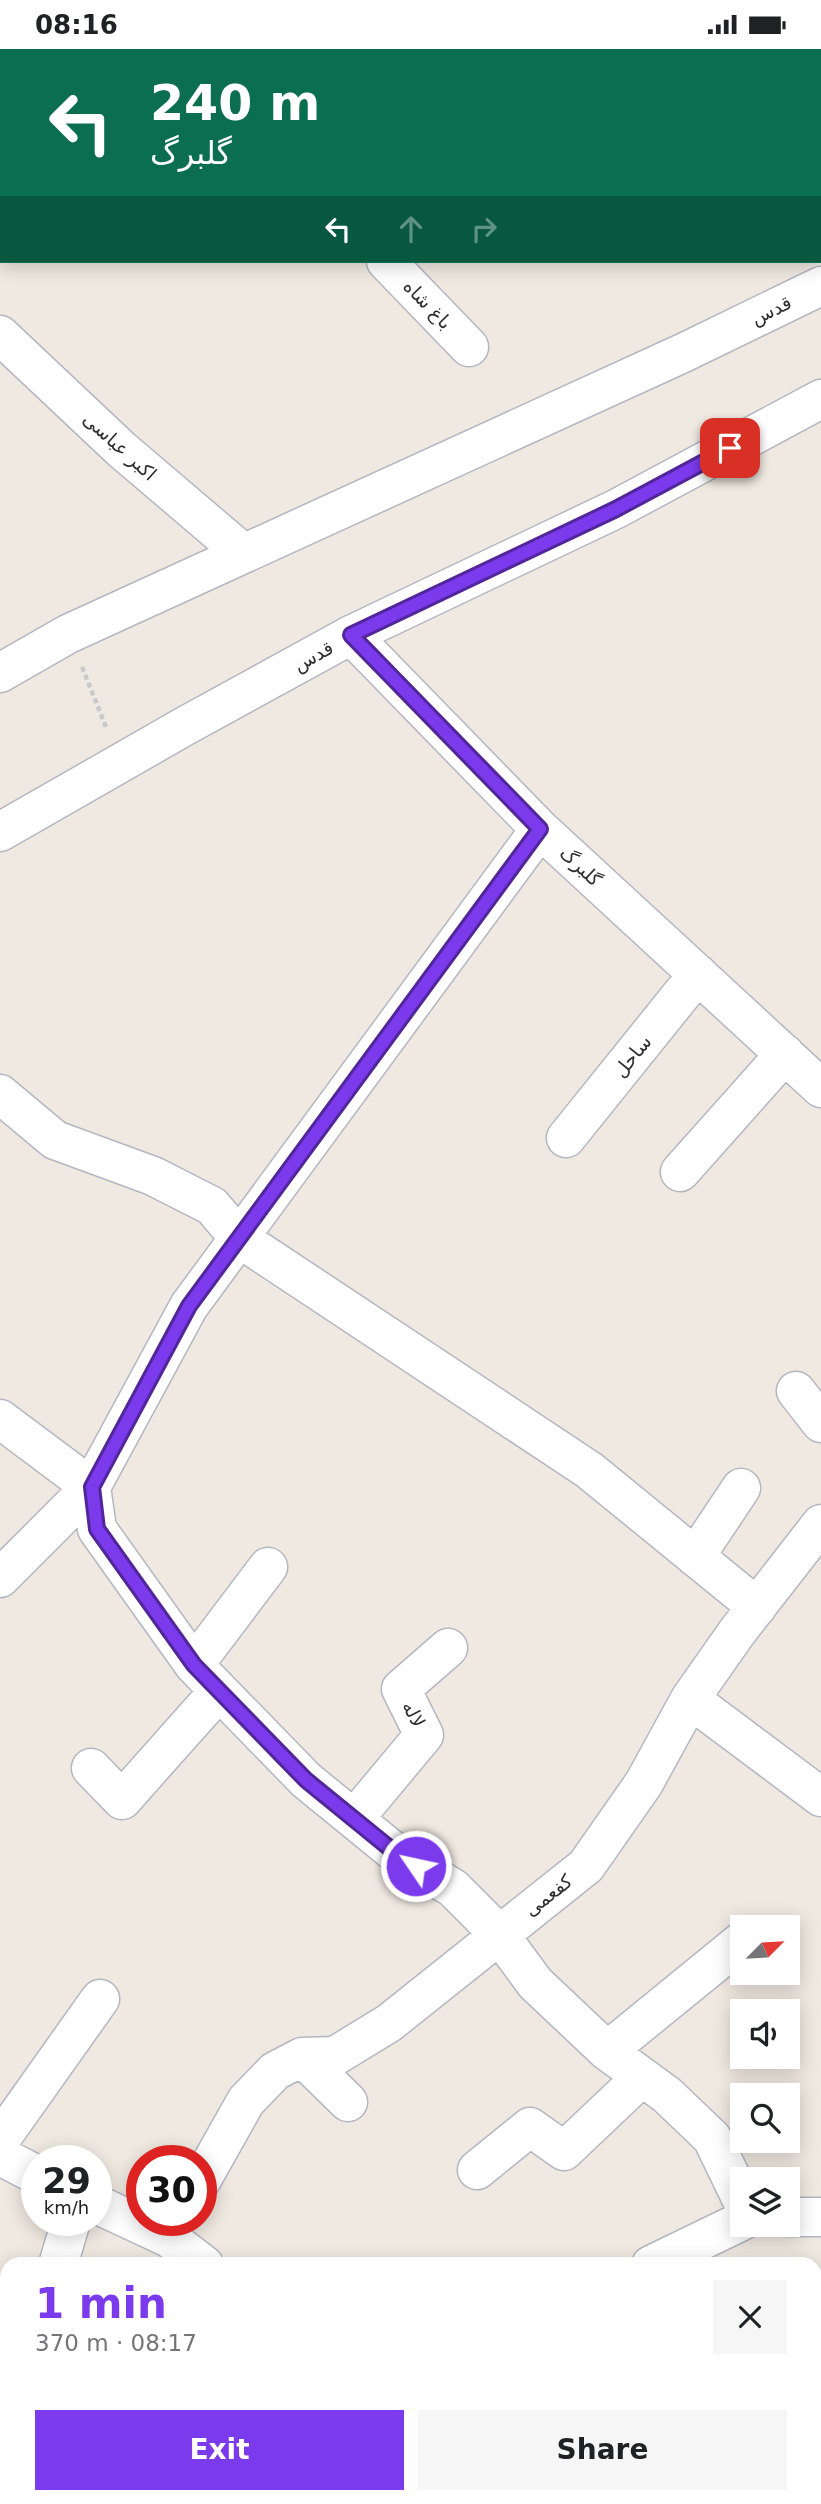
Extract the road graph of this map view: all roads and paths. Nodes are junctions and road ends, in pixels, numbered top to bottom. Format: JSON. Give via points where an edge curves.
{"nodes":[{"id":1,"x":388,"y":263,"type":"edge"},
{"id":2,"x":821,"y":285,"type":"edge"},
{"id":3,"x":0,"y":335,"type":"edge"},
{"id":4,"x":469,"y":347,"type":"dead end"},
{"id":5,"x":821,"y":399,"type":"edge"},
{"id":6,"x":243,"y":553,"type":"junction"},
{"id":7,"x":68,"y":634,"type":"junction"},
{"id":8,"x":351,"y":635,"type":"junction"},
{"id":9,"x":0,"y":673,"type":"edge"},
{"id":10,"x":120,"y":762,"type":"junction"},
{"id":11,"x":540,"y":829,"type":"junction"},
{"id":12,"x":0,"y":832,"type":"edge"},
{"id":13,"x":698,"y":974,"type":"junction"},
{"id":14,"x":785,"y":1054,"type":"junction"},
{"id":15,"x":821,"y":1088,"type":"edge"},
{"id":16,"x":0,"y":1094,"type":"edge"},
{"id":17,"x":566,"y":1138,"type":"dead end"},
{"id":18,"x":680,"y":1172,"type":"dead end"},
{"id":19,"x":239,"y":1238,"type":"junction"},
{"id":20,"x":796,"y":1391,"type":"dead end"},
{"id":21,"x":0,"y":1419,"type":"edge"},
{"id":22,"x":821,"y":1423,"type":"edge"},
{"id":23,"x":92,"y":1487,"type":"junction"},
{"id":24,"x":741,"y":1488,"type":"dead end"},
{"id":25,"x":821,"y":1524,"type":"edge"},
{"id":26,"x":695,"y":1557,"type":"junction"},
{"id":27,"x":268,"y":1567,"type":"dead end"},
{"id":28,"x":0,"y":1578,"type":"edge"},
{"id":29,"x":757,"y":1607,"type":"junction"},
{"id":30,"x":448,"y":1649,"type":"dead end"},
{"id":31,"x":207,"y":1678,"type":"junction"},
{"id":32,"x":690,"y":1699,"type":"junction"},
{"id":33,"x":91,"y":1768,"type":"dead end"},
{"id":34,"x":819,"y":1792,"type":"edge"},
{"id":35,"x":354,"y":1819,"type":"junction"},
{"id":36,"x":499,"y":1934,"type":"junction"},
{"id":37,"x":730,"y":1951,"type":"edge"},
{"id":38,"x":100,"y":1999,"type":"dead end"},
{"id":39,"x":607,"y":2051,"type":"junction"},
{"id":40,"x":302,"y":2057,"type":"junction"},
{"id":41,"x":642,"y":2077,"type":"junction"},
{"id":42,"x":348,"y":2102,"type":"dead end"},
{"id":43,"x":0,"y":2140,"type":"edge"},
{"id":44,"x":217,"y":2153,"type":"edge"},
{"id":45,"x":0,"y":2156,"type":"edge"},
{"id":46,"x":21,"y":2167,"type":"edge"},
{"id":47,"x":477,"y":2170,"type":"dead end"},
{"id":48,"x":730,"y":2175,"type":"edge"},
{"id":49,"x":800,"y":2217,"type":"edge"},
{"id":50,"x":821,"y":2217,"type":"edge"},
{"id":51,"x":730,"y":2229,"type":"edge"},
{"id":52,"x":67,"y":2236,"type":"edge"},
{"id":53,"x":180,"y":2236,"type":"edge"},
{"id":54,"x":689,"y":2256,"type":"edge"},
{"id":55,"x":60,"y":2257,"type":"edge"},
{"id":56,"x":197,"y":2257,"type":"edge"}],
"edges":[{"from":1,"to":4,"type":"street","name":"باغ شاه"},
{"from":2,"to":6,"type":"street","name":"قدس","via":[[684,353]]},
{"from":3,"to":6,"type":"street","name":"اکبر عباسی","via":[[121,449]]},
{"from":5,"to":8,"type":"street","name":"قدس","via":[[616,509]]},
{"from":6,"to":7,"type":"street","name":"قدس"},
{"from":7,"to":9,"type":"street","name":"قدس"},
{"from":7,"to":10,"type":"path"},
{"from":8,"to":10,"type":"street","name":"قدس"},
{"from":8,"to":11,"type":"street","name":"گلبرگ"},
{"from":10,"to":12,"type":"street","name":"قدس"},
{"from":11,"to":13,"type":"street","name":"گلبرگ"},
{"from":11,"to":19,"type":"street"},
{"from":13,"to":14,"type":"street","name":"گلبرگ"},
{"from":13,"to":17,"type":"street","name":"ساحل"},
{"from":14,"to":15,"type":"street","name":"گلبرگ"},
{"from":14,"to":18,"type":"street"},
{"from":16,"to":19,"type":"street","via":[[55,1140],[153,1176],[212,1206]]},
{"from":19,"to":23,"type":"street","via":[[189,1306]]},
{"from":19,"to":26,"type":"street","via":[[589,1470]]},
{"from":20,"to":22,"type":"street"},
{"from":21,"to":23,"type":"street"},
{"from":23,"to":28,"type":"street"},
{"from":23,"to":31,"type":"street","via":[[97,1529]]},
{"from":24,"to":26,"type":"street"},
{"from":25,"to":29,"type":"street","name":"کفعمی"},
{"from":26,"to":29,"type":"street"},
{"from":27,"to":31,"type":"street"},
{"from":29,"to":32,"type":"street","name":"کفعمی"},
{"from":30,"to":35,"type":"street","name":"لاله","via":[[401,1689],[424,1735]]},
{"from":31,"to":33,"type":"street","via":[[122,1800]]},
{"from":31,"to":35,"type":"street","via":[[306,1780]]},
{"from":32,"to":34,"type":"street"},
{"from":32,"to":36,"type":"street","name":"کفعمی","via":[[643,1783],[586,1866]]},
{"from":35,"to":36,"type":"street","via":[[398,1855],[453,1888]]},
{"from":36,"to":39,"type":"street","via":[[535,1983]]},
{"from":36,"to":40,"type":"street","name":"کفعمی","via":[[389,2023],[335,2056]]},
{"from":37,"to":39,"type":"street"},
{"from":38,"to":43,"type":"street"},
{"from":39,"to":41,"type":"street"},
{"from":40,"to":42,"type":"street"},
{"from":40,"to":44,"type":"street","name":"کفعمی","via":[[275,2071],[246,2101]]},
{"from":41,"to":47,"type":"street","via":[[564,2151],[530,2127]]},
{"from":41,"to":48,"type":"street","via":[[712,2138]]},
{"from":45,"to":46,"type":"street"},
{"from":49,"to":50,"type":"street"},
{"from":51,"to":54,"type":"street"},
{"from":52,"to":55,"type":"street"},
{"from":53,"to":56,"type":"street"}]}
